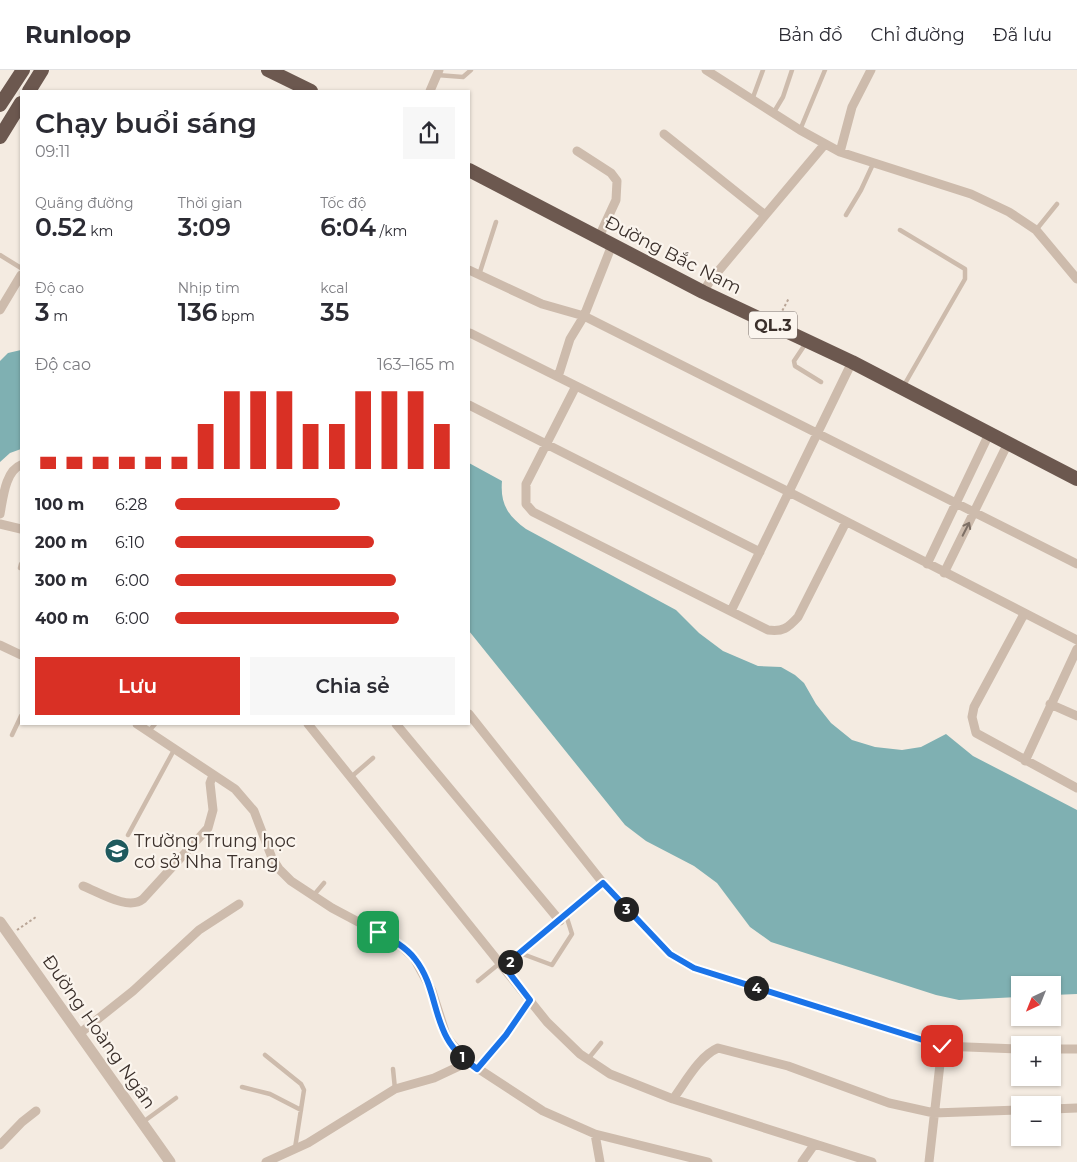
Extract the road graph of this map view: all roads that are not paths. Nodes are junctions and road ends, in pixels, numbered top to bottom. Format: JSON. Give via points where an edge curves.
{"nodes":[{"id":1,"x":22,"y":70,"type":"edge"},
{"id":2,"x":42,"y":70,"type":"edge"},
{"id":3,"x":470,"y":70,"type":"edge"},
{"id":4,"x":706,"y":70,"type":"edge"},
{"id":5,"x":763,"y":70,"type":"edge"},
{"id":6,"x":792,"y":70,"type":"edge"},
{"id":7,"x":824,"y":70,"type":"edge"},
{"id":8,"x":871,"y":70,"type":"edge"},
{"id":9,"x":271,"y":71,"type":"edge"},
{"id":10,"x":438,"y":73,"type":"edge"},
{"id":11,"x":30,"y":90,"type":"edge"},
{"id":12,"x":308,"y":90,"type":"edge"},
{"id":13,"x":430,"y":90,"type":"edge"},
{"id":14,"x":752,"y":100,"type":"junction"},
{"id":15,"x":20,"y":105,"type":"edge"},
{"id":16,"x":0,"y":106,"type":"edge"},
{"id":17,"x":774,"y":112,"type":"junction"},
{"id":18,"x":800,"y":130,"type":"junction"},
{"id":19,"x":664,"y":134,"type":"dead end"},
{"id":20,"x":0,"y":137,"type":"edge"},
{"id":21,"x":825,"y":144,"type":"junction"},
{"id":22,"x":577,"y":151,"type":"dead end"},
{"id":23,"x":840,"y":152,"type":"junction"},
{"id":24,"x":873,"y":164,"type":"junction"},
{"id":25,"x":470,"y":171,"type":"edge"},
{"id":26,"x":1057,"y":204,"type":"dead end"},
{"id":27,"x":846,"y":215,"type":"dead end"},
{"id":28,"x":765,"y":216,"type":"junction"},
{"id":29,"x":496,"y":222,"type":"dead end"},
{"id":30,"x":900,"y":230,"type":"dead end"},
{"id":31,"x":1036,"y":230,"type":"junction"},
{"id":32,"x":598,"y":239,"type":"junction"},
{"id":33,"x":612,"y":245,"type":"junction"},
{"id":34,"x":0,"y":255,"type":"edge"},
{"id":35,"x":20,"y":267,"type":"edge"},
{"id":36,"x":470,"y":270,"type":"edge"},
{"id":37,"x":480,"y":275,"type":"junction"},
{"id":38,"x":1076,"y":275,"type":"edge"},
{"id":39,"x":20,"y":277,"type":"edge"},
{"id":40,"x":703,"y":292,"type":"junction"},
{"id":41,"x":0,"y":310,"type":"edge"},
{"id":42,"x":584,"y":316,"type":"junction"},
{"id":43,"x":470,"y":333,"type":"edge"},
{"id":44,"x":807,"y":342,"type":"junction"},
{"id":45,"x":852,"y":362,"type":"junction"},
{"id":46,"x":558,"y":377,"type":"junction"},
{"id":47,"x":821,"y":382,"type":"dead end"},
{"id":48,"x":576,"y":386,"type":"junction"},
{"id":49,"x":902,"y":389,"type":"junction"},
{"id":50,"x":470,"y":406,"type":"edge"},
{"id":51,"x":817,"y":434,"type":"junction"},
{"id":52,"x":989,"y":434,"type":"junction"},
{"id":53,"x":1008,"y":443,"type":"junction"},
{"id":54,"x":546,"y":444,"type":"junction"},
{"id":55,"x":20,"y":465,"type":"edge"},
{"id":56,"x":1077,"y":479,"type":"edge"},
{"id":57,"x":790,"y":492,"type":"junction"},
{"id":58,"x":957,"y":504,"type":"junction"},
{"id":59,"x":974,"y":513,"type":"junction"},
{"id":60,"x":0,"y":514,"type":"edge"},
{"id":61,"x":846,"y":522,"type":"junction"},
{"id":62,"x":0,"y":524,"type":"edge"},
{"id":63,"x":20,"y":530,"type":"edge"},
{"id":64,"x":760,"y":552,"type":"junction"},
{"id":65,"x":928,"y":564,"type":"junction"},
{"id":66,"x":1077,"y":564,"type":"edge"},
{"id":67,"x":944,"y":573,"type":"junction"},
{"id":68,"x":731,"y":611,"type":"junction"},
{"id":69,"x":1024,"y":614,"type":"junction"},
{"id":70,"x":1077,"y":640,"type":"edge"},
{"id":71,"x":0,"y":645,"type":"edge"},
{"id":72,"x":1077,"y":648,"type":"edge"},
{"id":73,"x":20,"y":654,"type":"edge"},
{"id":74,"x":1050,"y":704,"type":"junction"},
{"id":75,"x":470,"y":715,"type":"edge"},
{"id":76,"x":1077,"y":716,"type":"edge"},
{"id":77,"x":20,"y":718,"type":"edge"},
{"id":78,"x":138,"y":725,"type":"edge"},
{"id":79,"x":154,"y":725,"type":"edge"},
{"id":80,"x":309,"y":725,"type":"edge"},
{"id":81,"x":397,"y":725,"type":"edge"},
{"id":82,"x":148,"y":732,"type":"junction"},
{"id":83,"x":12,"y":735,"type":"dead end"},
{"id":84,"x":174,"y":750,"type":"junction"},
{"id":85,"x":373,"y":758,"type":"dead end"},
{"id":86,"x":1025,"y":761,"type":"junction"},
{"id":87,"x":213,"y":775,"type":"junction"},
{"id":88,"x":351,"y":777,"type":"junction"},
{"id":89,"x":1077,"y":788,"type":"edge"},
{"id":90,"x":128,"y":835,"type":"dead end"},
{"id":91,"x":324,"y":883,"type":"dead end"},
{"id":92,"x":603,"y":883,"type":"junction"},
{"id":93,"x":82,"y":886,"type":"dead end"},
{"id":94,"x":312,"y":896,"type":"junction"},
{"id":95,"x":239,"y":904,"type":"dead end"},
{"id":96,"x":563,"y":918,"type":"junction"},
{"id":97,"x":0,"y":922,"type":"edge"},
{"id":98,"x":520,"y":953,"type":"junction"},
{"id":99,"x":502,"y":964,"type":"junction"},
{"id":100,"x":478,"y":981,"type":"dead end"},
{"id":101,"x":530,"y":1000,"type":"junction"},
{"id":102,"x":79,"y":1034,"type":"junction"},
{"id":103,"x":601,"y":1043,"type":"dead end"},
{"id":104,"x":942,"y":1046,"type":"junction"},
{"id":105,"x":1011,"y":1049,"type":"edge"},
{"id":106,"x":1061,"y":1049,"type":"edge"},
{"id":107,"x":1077,"y":1049,"type":"edge"},
{"id":108,"x":265,"y":1055,"type":"dead end"},
{"id":109,"x":588,"y":1060,"type":"junction"},
{"id":110,"x":468,"y":1062,"type":"junction"},
{"id":111,"x":393,"y":1068,"type":"dead end"},
{"id":112,"x":477,"y":1069,"type":"junction"},
{"id":113,"x":242,"y":1087,"type":"dead end"},
{"id":114,"x":395,"y":1089,"type":"junction"},
{"id":115,"x":176,"y":1098,"type":"dead end"},
{"id":116,"x":673,"y":1099,"type":"junction"},
{"id":117,"x":1077,"y":1108,"type":"edge"},
{"id":118,"x":1061,"y":1109,"type":"edge"},
{"id":119,"x":301,"y":1110,"type":"junction"},
{"id":120,"x":1011,"y":1110,"type":"edge"},
{"id":121,"x":36,"y":1111,"type":"dead end"},
{"id":122,"x":934,"y":1113,"type":"junction"},
{"id":123,"x":142,"y":1123,"type":"junction"},
{"id":124,"x":595,"y":1134,"type":"junction"},
{"id":125,"x":0,"y":1145,"type":"edge"},
{"id":126,"x":814,"y":1145,"type":"junction"},
{"id":127,"x":295,"y":1149,"type":"junction"},
{"id":128,"x":170,"y":1162,"type":"edge"},
{"id":129,"x":266,"y":1162,"type":"edge"},
{"id":130,"x":600,"y":1162,"type":"edge"},
{"id":131,"x":708,"y":1162,"type":"edge"},
{"id":132,"x":802,"y":1162,"type":"edge"},
{"id":133,"x":872,"y":1162,"type":"edge"},
{"id":134,"x":928,"y":1162,"type":"edge"}],
"edges":[{"from":1,"to":16,"type":"highway"},
{"from":2,"to":11,"type":"highway"},
{"from":3,"to":10,"type":"lane","via":[[463,77]]},
{"from":4,"to":14,"type":"street"},
{"from":5,"to":14,"type":"lane"},
{"from":6,"to":17,"type":"lane"},
{"from":7,"to":18,"type":"lane"},
{"from":8,"to":23,"type":"street","via":[[852,107]]},
{"from":9,"to":12,"type":"highway"},
{"from":10,"to":13,"type":"street"},
{"from":14,"to":17,"type":"street"},
{"from":15,"to":20,"type":"highway"},
{"from":17,"to":18,"type":"street"},
{"from":18,"to":21,"type":"street"},
{"from":19,"to":28,"type":"street"},
{"from":21,"to":23,"type":"street"},
{"from":21,"to":28,"type":"street"},
{"from":22,"to":32,"type":"street","via":[[611,173],[617,181],[616,200]]},
{"from":23,"to":24,"type":"street"},
{"from":24,"to":27,"type":"lane"},
{"from":24,"to":31,"type":"street","via":[[971,194],[1009,212]]},
{"from":25,"to":32,"type":"highway","name":"Đường Bắc Nam","number":"QL.3"},
{"from":26,"to":31,"type":"lane"},
{"from":28,"to":40,"type":"street"},
{"from":29,"to":37,"type":"lane"},
{"from":30,"to":49,"type":"lane","via":[[956,262],[966,273]]},
{"from":31,"to":38,"type":"street"},
{"from":32,"to":33,"type":"highway","name":"Đường Bắc Nam","number":"QL.3"},
{"from":33,"to":40,"type":"highway","name":"Đường Bắc Nam","number":"QL.3"},
{"from":33,"to":42,"type":"street"},
{"from":34,"to":35,"type":"lane"},
{"from":36,"to":37,"type":"street"},
{"from":37,"to":42,"type":"street","via":[[542,304]]},
{"from":39,"to":41,"type":"street"},
{"from":40,"to":44,"type":"highway","name":"Đường Bắc Nam","number":"QL.3"},
{"from":42,"to":46,"type":"street","via":[[570,339]]},
{"from":42,"to":51,"type":"street"},
{"from":43,"to":46,"type":"street"},
{"from":44,"to":45,"type":"highway","name":"Đường Bắc Nam","number":"QL.3"},
{"from":44,"to":47,"type":"lane","via":[[794,360],[795,366]]},
{"from":45,"to":49,"type":"highway","name":"Đường Bắc Nam","number":"QL.3"},
{"from":45,"to":51,"type":"street"},
{"from":46,"to":48,"type":"street"},
{"from":48,"to":54,"type":"street"},
{"from":48,"to":57,"type":"street"},
{"from":49,"to":52,"type":"highway","name":"Đường Bắc Nam","number":"QL.3"},
{"from":50,"to":54,"type":"street"},
{"from":51,"to":57,"type":"street"},
{"from":51,"to":58,"type":"street"},
{"from":52,"to":53,"type":"highway","name":"Đường Bắc Nam","number":"QL.3"},
{"from":52,"to":58,"type":"street"},
{"from":53,"to":56,"type":"highway","name":"Đường Bắc Nam","number":"QL.3"},
{"from":53,"to":59,"type":"street"},
{"from":54,"to":64,"type":"street"},
{"from":54,"to":68,"type":"street","via":[[526,484],[526,504],[533,512]]},
{"from":55,"to":60,"type":"street","via":[[8,481]]},
{"from":57,"to":61,"type":"street"},
{"from":57,"to":64,"type":"street"},
{"from":58,"to":59,"type":"street"},
{"from":58,"to":65,"type":"street"},
{"from":59,"to":66,"type":"street"},
{"from":67,"to":59,"type":"street","one_way":true},
{"from":61,"to":65,"type":"street"},
{"from":61,"to":68,"type":"street","via":[[798,617],[789,627],[780,631],[768,630]]},
{"from":62,"to":63,"type":"street"},
{"from":64,"to":68,"type":"street"},
{"from":65,"to":67,"type":"street"},
{"from":67,"to":69,"type":"street"},
{"from":69,"to":70,"type":"street"},
{"from":69,"to":86,"type":"street","via":[[974,707],[972,717],[976,733]]},
{"from":71,"to":73,"type":"street"},
{"from":72,"to":74,"type":"street"},
{"from":74,"to":76,"type":"street"},
{"from":74,"to":86,"type":"street"},
{"from":75,"to":92,"type":"street"},
{"from":77,"to":83,"type":"lane"},
{"from":78,"to":82,"type":"street"},
{"from":79,"to":82,"type":"lane"},
{"from":80,"to":88,"type":"street"},
{"from":81,"to":96,"type":"street"},
{"from":82,"to":84,"type":"street"},
{"from":84,"to":87,"type":"street"},
{"from":84,"to":90,"type":"lane"},
{"from":85,"to":88,"type":"lane"},
{"from":86,"to":89,"type":"street"},
{"from":87,"to":93,"type":"street","via":[[210,783],[213,810],[208,828],[143,899],[133,904],[125,903]]},
{"from":87,"to":94,"type":"street","via":[[235,789],[245,800],[254,811],[279,869]]},
{"from":88,"to":99,"type":"street"},
{"from":91,"to":94,"type":"lane"},
{"from":92,"to":96,"type":"street"},
{"from":92,"to":104,"type":"street","via":[[670,954],[694,968]]},
{"from":94,"to":110,"type":"street","via":[[396,942],[414,958],[432,991],[447,1038]]},
{"from":95,"to":102,"type":"street","via":[[200,930]]},
{"from":96,"to":98,"type":"street"},
{"from":96,"to":98,"type":"lane","via":[[572,934],[552,965]]},
{"from":97,"to":102,"type":"street","name":"Đường Hoàng Ngân"},
{"from":98,"to":99,"type":"street"},
{"from":99,"to":100,"type":"lane"},
{"from":99,"to":101,"type":"street"},
{"from":101,"to":109,"type":"street","via":[[546,1022]]},
{"from":101,"to":112,"type":"street"},
{"from":102,"to":123,"type":"street","name":"Đường Hoàng Ngân"},
{"from":103,"to":109,"type":"lane"},
{"from":104,"to":105,"type":"street"},
{"from":104,"to":122,"type":"street"},
{"from":106,"to":107,"type":"street"},
{"from":108,"to":119,"type":"lane","via":[[301,1084],[304,1095]]},
{"from":109,"to":116,"type":"street","via":[[610,1074]]},
{"from":110,"to":112,"type":"street"},
{"from":110,"to":114,"type":"street","via":[[434,1078]]},
{"from":111,"to":114,"type":"lane"},
{"from":112,"to":124,"type":"street","via":[[543,1111]]},
{"from":113,"to":119,"type":"lane","via":[[270,1094]]},
{"from":114,"to":127,"type":"street"},
{"from":115,"to":123,"type":"lane"},
{"from":116,"to":122,"type":"street","via":[[692,1072],[718,1048],[788,1066],[890,1102]]},
{"from":116,"to":126,"type":"street"},
{"from":117,"to":118,"type":"street"},
{"from":119,"to":127,"type":"lane"},
{"from":120,"to":122,"type":"street"},
{"from":121,"to":125,"type":"street"},
{"from":122,"to":134,"type":"street"},
{"from":123,"to":128,"type":"street","name":"Đường Hoàng Ngân"},
{"from":124,"to":130,"type":"street"},
{"from":124,"to":131,"type":"street"},
{"from":126,"to":132,"type":"street"},
{"from":126,"to":133,"type":"street"},
{"from":127,"to":129,"type":"street"}]}
